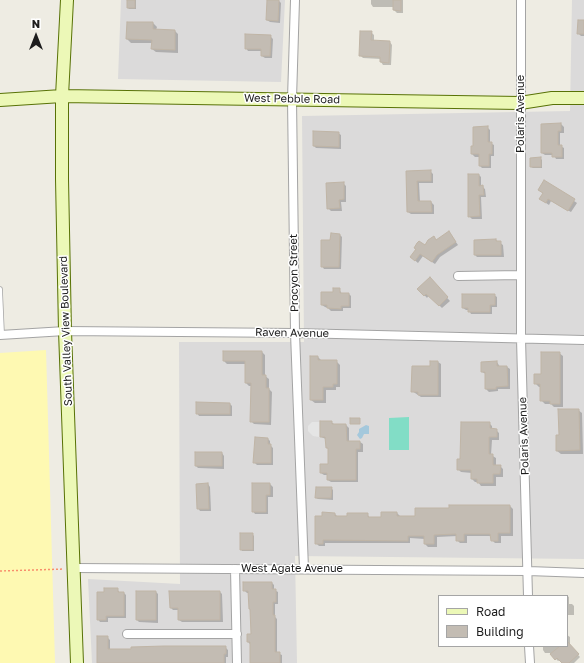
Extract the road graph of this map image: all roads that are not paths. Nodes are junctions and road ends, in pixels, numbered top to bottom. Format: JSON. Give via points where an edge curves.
{"nodes":[{"id":1,"x":67,"y":0,"type":"edge"},
{"id":2,"x":296,"y":0,"type":"edge"},
{"id":3,"x":521,"y":0,"type":"edge"},
{"id":4,"x":62,"y":96,"type":"junction"},
{"id":5,"x":584,"y":98,"type":"edge"},
{"id":6,"x":292,"y":99,"type":"junction"},
{"id":7,"x":0,"y":100,"type":"edge"},
{"id":8,"x":520,"y":103,"type":"junction"},
{"id":9,"x":520,"y":275,"type":"junction"},
{"id":10,"x":458,"y":276,"type":"dead end"},
{"id":11,"x":0,"y":289,"type":"edge"},
{"id":12,"x":65,"y":331,"type":"junction"},
{"id":13,"x":295,"y":333,"type":"junction"},
{"id":14,"x":1,"y":335,"type":"edge"},
{"id":15,"x":521,"y":339,"type":"junction"},
{"id":16,"x":584,"y":340,"type":"edge"},
{"id":17,"x":74,"y":568,"type":"junction"},
{"id":18,"x":235,"y":569,"type":"junction"},
{"id":19,"x":304,"y":570,"type":"junction"},
{"id":20,"x":528,"y":571,"type":"junction"},
{"id":21,"x":584,"y":573,"type":"edge"},
{"id":22,"x":528,"y":595,"type":"edge"},
{"id":23,"x":127,"y":634,"type":"dead end"},
{"id":24,"x":237,"y":634,"type":"junction"},
{"id":25,"x":529,"y":647,"type":"edge"},
{"id":26,"x":77,"y":663,"type":"edge"},
{"id":27,"x":237,"y":663,"type":"edge"},
{"id":28,"x":530,"y":663,"type":"edge"}],
"edges":[{"from":1,"to":4,"type":"main road","name":"South Valley View Boulevard"},
{"from":2,"to":6,"type":"street","name":"Procyon Street"},
{"from":3,"to":8,"type":"street","name":"Polaris Avenue"},
{"from":4,"to":6,"type":"main road","name":"West Pebble Road"},
{"from":4,"to":7,"type":"main road","name":"West Pebble Road"},
{"from":4,"to":12,"type":"main road","name":"South Valley View Boulevard"},
{"from":5,"to":8,"type":"main road","name":"West Pebble Road","via":[[552,98]]},
{"from":6,"to":8,"type":"main road","name":"West Pebble Road"},
{"from":6,"to":13,"type":"street","name":"Procyon Street"},
{"from":8,"to":9,"type":"street","name":"Polaris Avenue"},
{"from":9,"to":10,"type":"street"},
{"from":9,"to":15,"type":"street","name":"Polaris Avenue"},
{"from":11,"to":14,"type":"lane"},
{"from":12,"to":13,"type":"street","name":"Raven Avenue"},
{"from":12,"to":14,"type":"street","name":"Raven Avenue"},
{"from":12,"to":17,"type":"main road","name":"South Valley View Boulevard"},
{"from":13,"to":15,"type":"street","name":"Raven Avenue"},
{"from":13,"to":19,"type":"street","name":"Procyon Street"},
{"from":15,"to":16,"type":"street","name":"Raven Avenue"},
{"from":15,"to":20,"type":"street","name":"Polaris Avenue"},
{"from":17,"to":18,"type":"street","name":"West Agate Avenue"},
{"from":17,"to":26,"type":"main road","name":"South Valley View Boulevard"},
{"from":18,"to":19,"type":"street","name":"West Agate Avenue"},
{"from":18,"to":24,"type":"street"},
{"from":19,"to":20,"type":"street","name":"West Agate Avenue"},
{"from":20,"to":21,"type":"street","name":"West Agate Avenue"},
{"from":20,"to":22,"type":"street","name":"Polaris Avenue"},
{"from":23,"to":24,"type":"street"},
{"from":24,"to":27,"type":"street"},
{"from":25,"to":28,"type":"street"}]}
